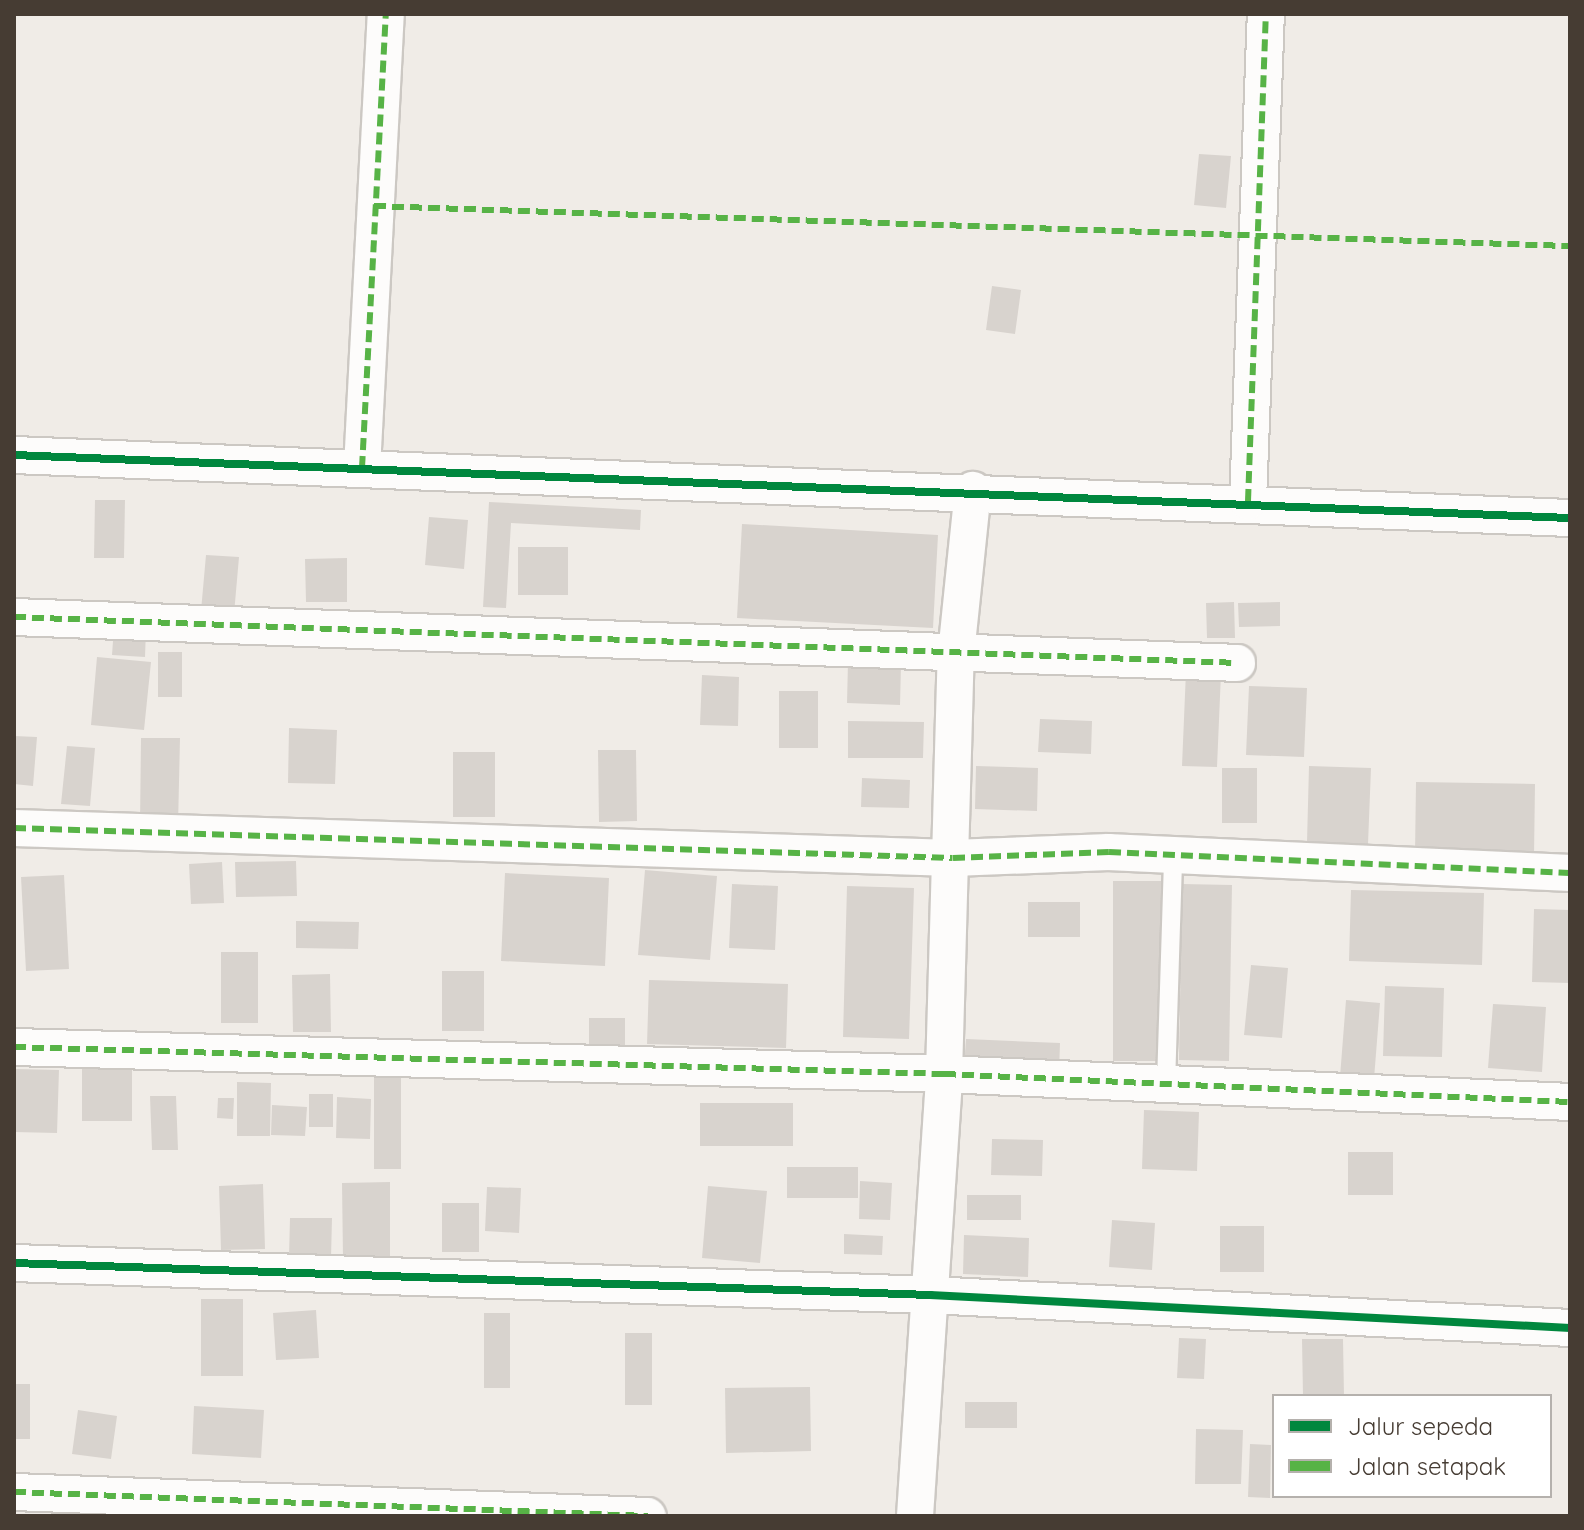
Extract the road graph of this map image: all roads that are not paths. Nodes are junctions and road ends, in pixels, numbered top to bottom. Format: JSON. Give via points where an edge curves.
{"nodes":[{"id":1,"x":386,"y":14,"type":"edge"},
{"id":2,"x":1266,"y":14,"type":"edge"},
{"id":3,"x":14,"y":455,"type":"edge"},
{"id":4,"x":362,"y":468,"type":"junction"},
{"id":5,"x":973,"y":490,"type":"junction"},
{"id":6,"x":1248,"y":501,"type":"junction"},
{"id":7,"x":1570,"y":518,"type":"edge"},
{"id":8,"x":14,"y":617,"type":"edge"},
{"id":9,"x":956,"y":654,"type":"junction"},
{"id":10,"x":1237,"y":663,"type":"dead end"},
{"id":11,"x":14,"y":828,"type":"edge"},
{"id":12,"x":953,"y":858,"type":"junction"},
{"id":13,"x":1173,"y":858,"type":"junction"},
{"id":14,"x":1570,"y":873,"type":"edge"},
{"id":15,"x":14,"y":1047,"type":"edge"},
{"id":16,"x":944,"y":1074,"type":"junction"},
{"id":17,"x":1166,"y":1084,"type":"junction"},
{"id":18,"x":1570,"y":1102,"type":"edge"},
{"id":19,"x":14,"y":1263,"type":"edge"},
{"id":20,"x":930,"y":1295,"type":"junction"},
{"id":21,"x":1570,"y":1328,"type":"edge"},
{"id":22,"x":14,"y":1492,"type":"edge"},
{"id":23,"x":648,"y":1516,"type":"edge"},
{"id":24,"x":915,"y":1516,"type":"edge"}],
"edges":[{"from":1,"to":4,"type":"street"},
{"from":2,"to":6,"type":"street"},
{"from":3,"to":4,"type":"street"},
{"from":4,"to":5,"type":"street"},
{"from":5,"to":6,"type":"street"},
{"from":5,"to":9,"type":"street"},
{"from":6,"to":7,"type":"street"},
{"from":8,"to":9,"type":"street"},
{"from":9,"to":10,"type":"street"},
{"from":9,"to":12,"type":"street"},
{"from":11,"to":12,"type":"street"},
{"from":12,"to":13,"type":"street","via":[[1059,851]]},
{"from":12,"to":16,"type":"street"},
{"from":13,"to":14,"type":"street"},
{"from":13,"to":17,"type":"lane"},
{"from":15,"to":16,"type":"street"},
{"from":16,"to":17,"type":"street"},
{"from":16,"to":20,"type":"street"},
{"from":17,"to":18,"type":"street"},
{"from":19,"to":20,"type":"street"},
{"from":20,"to":21,"type":"street"},
{"from":20,"to":24,"type":"street"},
{"from":22,"to":23,"type":"street"}]}
